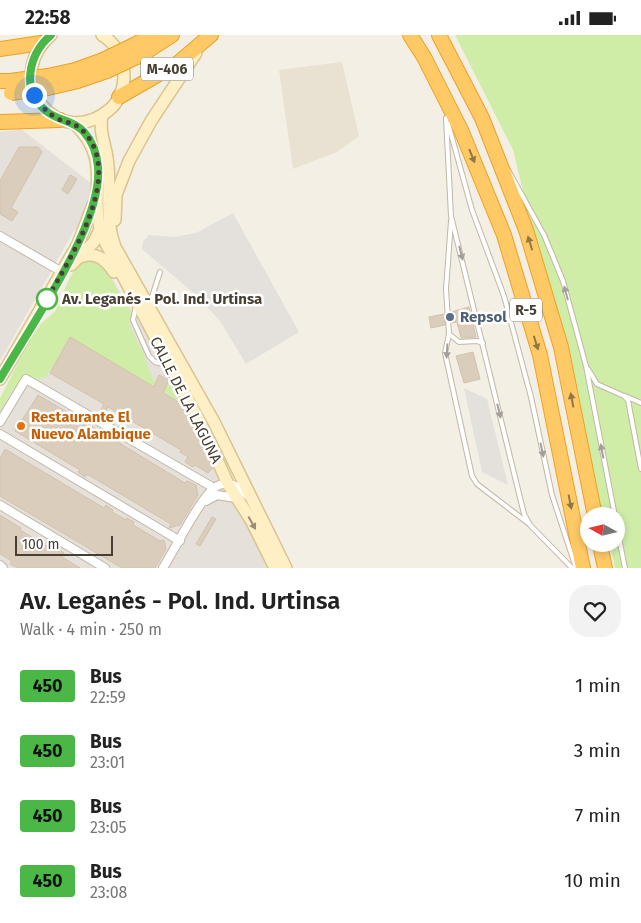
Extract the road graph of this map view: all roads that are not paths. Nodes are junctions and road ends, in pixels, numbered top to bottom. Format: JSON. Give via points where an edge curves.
{"nodes":[{"id":1,"x":102,"y":35,"type":"edge"},
{"id":2,"x":152,"y":35,"type":"edge"},
{"id":3,"x":172,"y":35,"type":"edge"},
{"id":4,"x":211,"y":35,"type":"edge"},
{"id":5,"x":410,"y":35,"type":"edge"},
{"id":6,"x":439,"y":35,"type":"edge"},
{"id":7,"x":46,"y":39,"type":"edge"},
{"id":8,"x":0,"y":49,"type":"edge"},
{"id":9,"x":139,"y":50,"type":"junction"},
{"id":10,"x":428,"y":65,"type":"junction"},
{"id":11,"x":5,"y":87,"type":"edge"},
{"id":12,"x":119,"y":97,"type":"junction"},
{"id":13,"x":102,"y":116,"type":"junction"},
{"id":14,"x":446,"y":118,"type":"junction"},
{"id":15,"x":60,"y":120,"type":"junction"},
{"id":16,"x":0,"y":122,"type":"edge"},
{"id":17,"x":74,"y":123,"type":"junction"},
{"id":18,"x":495,"y":151,"type":"junction"},
{"id":19,"x":98,"y":169,"type":"junction"},
{"id":20,"x":108,"y":177,"type":"junction"},
{"id":21,"x":451,"y":216,"type":"junction"},
{"id":22,"x":100,"y":231,"type":"junction"},
{"id":23,"x":0,"y":236,"type":"edge"},
{"id":24,"x":76,"y":259,"type":"junction"},
{"id":25,"x":129,"y":269,"type":"junction"},
{"id":26,"x":62,"y":272,"type":"junction"},
{"id":27,"x":160,"y":272,"type":"dead end"},
{"id":28,"x":134,"y":300,"type":"junction"},
{"id":29,"x":150,"y":305,"type":"junction"},
{"id":30,"x":449,"y":334,"type":"junction"},
{"id":31,"x":483,"y":343,"type":"junction"},
{"id":32,"x":586,"y":366,"type":"junction"},
{"id":33,"x":1,"y":376,"type":"edge"},
{"id":34,"x":624,"y":395,"type":"junction"},
{"id":35,"x":641,"y":403,"type":"edge"},
{"id":36,"x":0,"y":422,"type":"edge"},
{"id":37,"x":0,"y":434,"type":"edge"},
{"id":38,"x":641,"y":469,"type":"edge"},
{"id":39,"x":228,"y":484,"type":"junction"},
{"id":40,"x":214,"y":488,"type":"junction"},
{"id":41,"x":236,"y":498,"type":"junction"},
{"id":42,"x":202,"y":503,"type":"junction"},
{"id":43,"x":0,"y":505,"type":"edge"},
{"id":44,"x":256,"y":507,"type":"junction"},
{"id":45,"x":593,"y":507,"type":"edge"},
{"id":46,"x":613,"y":507,"type":"edge"},
{"id":47,"x":530,"y":525,"type":"junction"},
{"id":48,"x":180,"y":541,"type":"junction"},
{"id":49,"x":602,"y":553,"type":"edge"},
{"id":50,"x":622,"y":553,"type":"edge"},
{"id":51,"x":0,"y":565,"type":"edge"},
{"id":52,"x":3,"y":568,"type":"edge"},
{"id":53,"x":105,"y":568,"type":"edge"},
{"id":54,"x":163,"y":568,"type":"edge"},
{"id":55,"x":275,"y":568,"type":"edge"},
{"id":56,"x":286,"y":568,"type":"edge"},
{"id":57,"x":574,"y":568,"type":"edge"},
{"id":58,"x":583,"y":568,"type":"edge"},
{"id":59,"x":605,"y":568,"type":"edge"},
{"id":60,"x":625,"y":568,"type":"edge"}],
"edges":[{"from":1,"to":12,"type":"street","via":[[119,51],[124,66],[124,82]]},
{"from":2,"to":9,"type":"highway","number":"M-406"},
{"from":3,"to":9,"type":"highway","number":"M-406"},
{"from":4,"to":12,"type":"highway","number":"M-406","via":[[178,63]]},
{"from":4,"to":25,"type":"street","via":[[181,73],[121,177],[116,195],[115,224],[119,246]]},
{"from":5,"to":10,"type":"highway","number":"R-5"},
{"from":6,"to":18,"type":"highway","number":"R-5","via":[[482,118]]},
{"from":7,"to":8,"type":"highway"},
{"from":7,"to":15,"type":"street","via":[[32,59],[29,77],[34,95],[44,110]]},
{"from":9,"to":11,"type":"highway","number":"M-406","bridge":true,"via":[[78,81]]},
{"from":10,"to":14,"type":"highway"},
{"from":10,"to":58,"type":"highway","number":"R-5","one_way":true,"via":[[461,131],[506,244],[540,355]]},
{"from":12,"to":13,"type":"street"},
{"from":13,"to":17,"type":"street"},
{"from":13,"to":20,"type":"street","via":[[100,126]]},
{"from":14,"to":21,"type":"lane"},
{"from":14,"to":57,"type":"lane","one_way":true,"via":[[472,211],[504,296],[531,397],[552,495]]},
{"from":15,"to":16,"type":"highway"},
{"from":15,"to":17,"type":"street"},
{"from":17,"to":19,"type":"street","via":[[93,146]]},
{"from":32,"to":18,"type":"lane","one_way":true,"via":[[563,281],[548,245],[512,175]]},
{"from":45,"to":18,"type":"highway","number":"R-5","one_way":true,"via":[[561,347],[526,230]]},
{"from":19,"to":22,"type":"street","name":"CALLE DE LA LAGUNA","via":[[96,214]]},
{"from":19,"to":26,"type":"street","via":[[89,218]]},
{"from":20,"to":22,"type":"street"},
{"from":20,"to":25,"type":"street","via":[[110,233]]},
{"from":21,"to":30,"type":"lane","via":[[446,289]]},
{"from":21,"to":31,"type":"lane","one_way":true},
{"from":22,"to":24,"type":"street","via":[[94,242]]},
{"from":22,"to":28,"type":"street","name":"CALLE DE LA LAGUNA"},
{"from":23,"to":26,"type":"street"},
{"from":24,"to":26,"type":"street"},
{"from":24,"to":28,"type":"street","via":[[86,254],[101,257]]},
{"from":25,"to":29,"type":"street","name":"CALLE DE LA LAGUNA"},
{"from":26,"to":33,"type":"street"},
{"from":27,"to":29,"type":"lane"},
{"from":28,"to":39,"type":"street","name":"CALLE DE LA LAGUNA","via":[[202,426]]},
{"from":29,"to":44,"type":"street","name":"CALLE DE LA LAGUNA"},
{"from":30,"to":31,"type":"lane","via":[[459,343]]},
{"from":30,"to":47,"type":"lane","one_way":true,"via":[[445,353],[472,476],[477,484]]},
{"from":31,"to":47,"type":"lane","one_way":true,"via":[[524,514]]},
{"from":32,"to":34,"type":"lane","via":[[597,384]]},
{"from":46,"to":32,"type":"lane","one_way":true},
{"from":34,"to":35,"type":"lane"},
{"from":34,"to":38,"type":"lane","via":[[628,400]]},
{"from":36,"to":40,"type":"street","via":[[26,379]]},
{"from":37,"to":48,"type":"street"},
{"from":39,"to":40,"type":"street"},
{"from":39,"to":41,"type":"street","name":"CALLE DE LA LAGUNA"},
{"from":39,"to":44,"type":"street","via":[[241,488]]},
{"from":40,"to":42,"type":"street"},
{"from":41,"to":42,"type":"street","via":[[217,495]]},
{"from":41,"to":55,"type":"street","name":"CALLE DE LA LAGUNA","one_way":true},
{"from":42,"to":48,"type":"street"},
{"from":43,"to":53,"type":"street"},
{"from":44,"to":56,"type":"street","name":"CALLE DE LA LAGUNA"},
{"from":47,"to":57,"type":"lane"},
{"from":48,"to":54,"type":"street"},
{"from":49,"to":59,"type":"highway"},
{"from":50,"to":60,"type":"lane"},
{"from":51,"to":52,"type":"street"}]}
